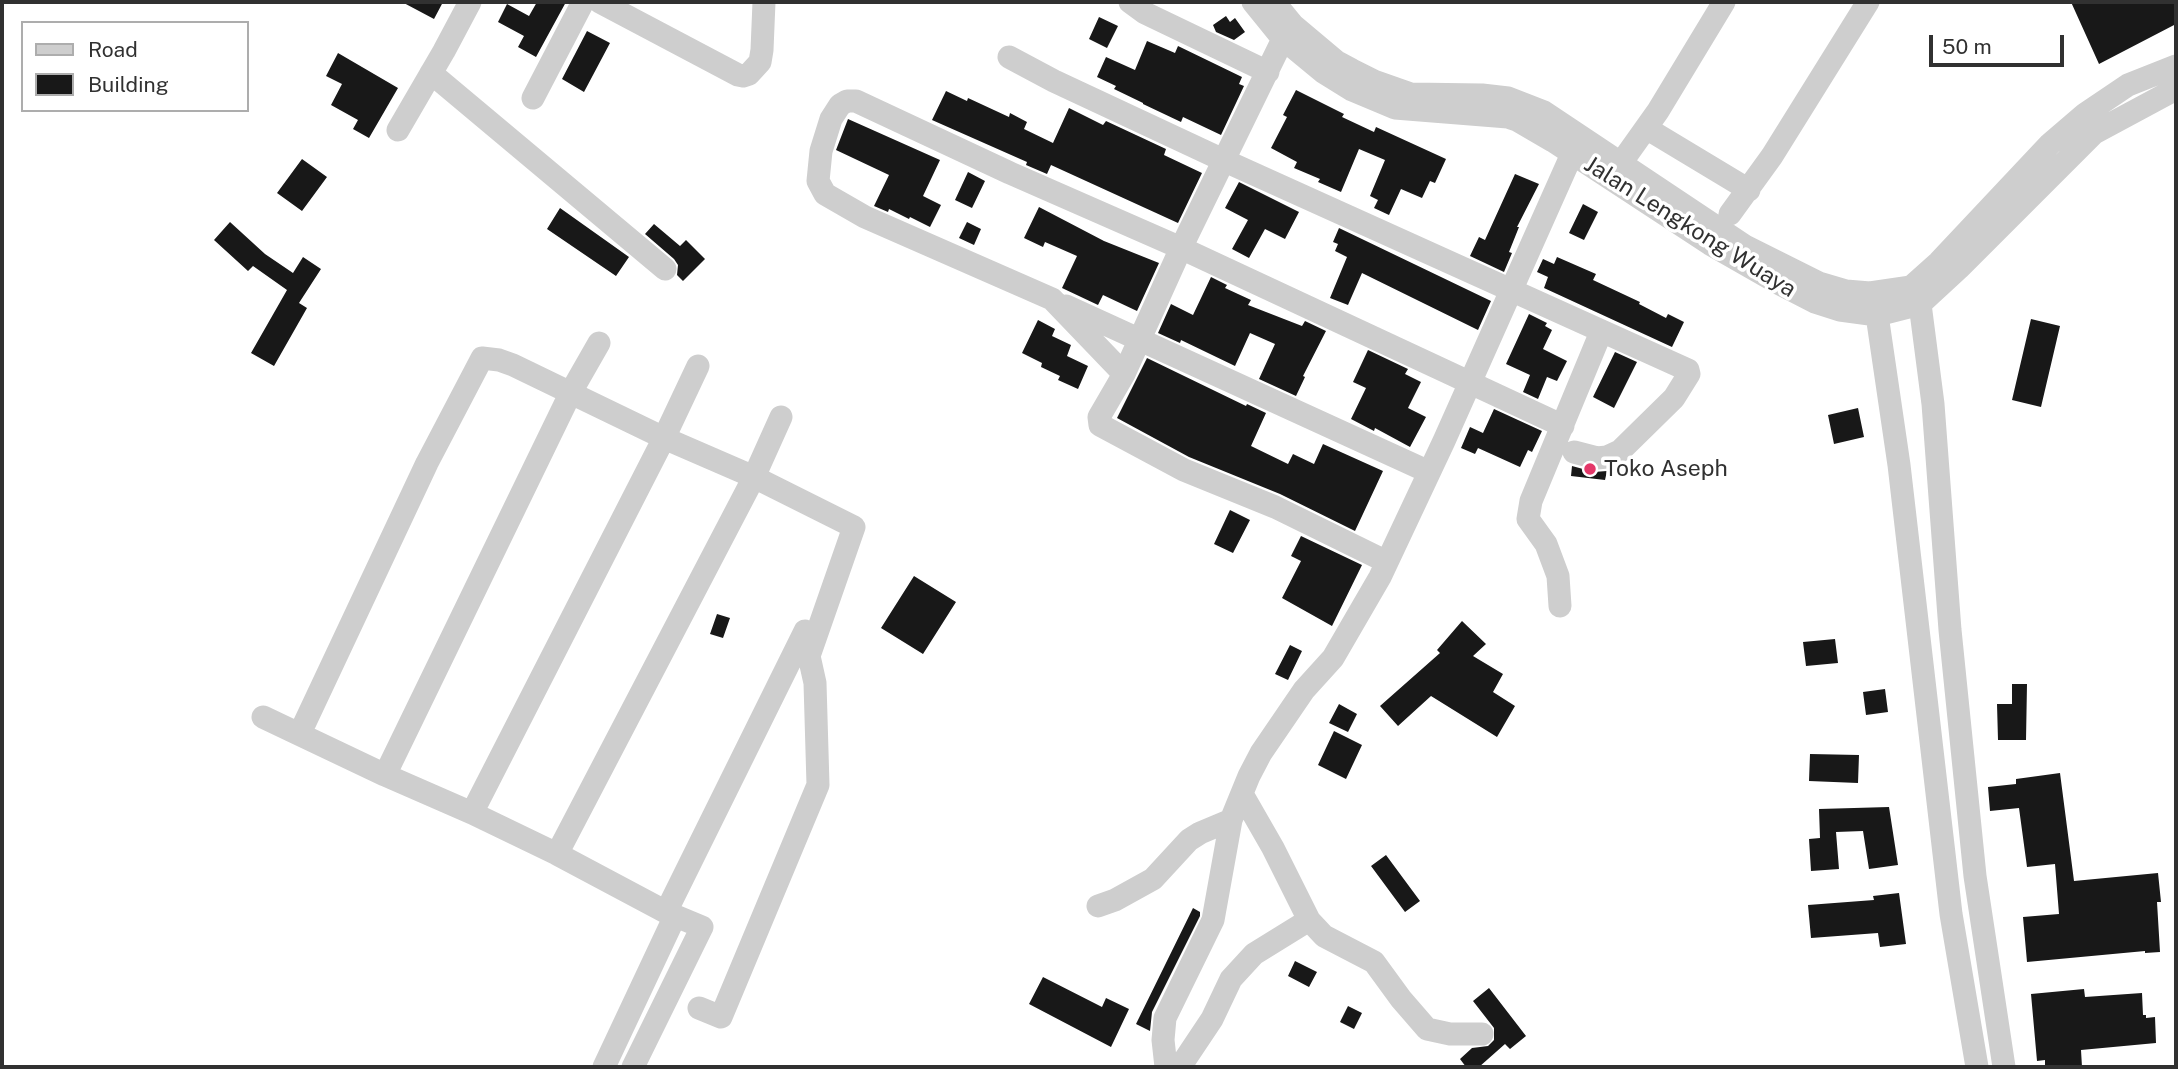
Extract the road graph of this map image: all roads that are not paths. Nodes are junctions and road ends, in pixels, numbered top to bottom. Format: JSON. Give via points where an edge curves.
{"nodes":[{"id":1,"x":470,"y":2,"type":"edge"},
{"id":2,"x":583,"y":2,"type":"edge"},
{"id":3,"x":600,"y":2,"type":"edge"},
{"id":4,"x":764,"y":2,"type":"edge"},
{"id":5,"x":1130,"y":2,"type":"edge"},
{"id":6,"x":1253,"y":2,"type":"edge"},
{"id":7,"x":1274,"y":2,"type":"edge"},
{"id":8,"x":1724,"y":2,"type":"edge"},
{"id":9,"x":1868,"y":2,"type":"edge"},
{"id":10,"x":1288,"y":32,"type":"junction"},
{"id":11,"x":1009,"y":57,"type":"dead end"},
{"id":12,"x":2176,"y":66,"type":"edge"},
{"id":13,"x":1268,"y":72,"type":"junction"},
{"id":14,"x":431,"y":73,"type":"junction"},
{"id":15,"x":2176,"y":89,"type":"edge"},
{"id":16,"x":533,"y":98,"type":"dead end"},
{"id":17,"x":1646,"y":128,"type":"junction"},
{"id":18,"x":398,"y":130,"type":"dead end"},
{"id":19,"x":1572,"y":154,"type":"junction"},
{"id":20,"x":1223,"y":160,"type":"junction"},
{"id":21,"x":1620,"y":163,"type":"junction"},
{"id":22,"x":1749,"y":190,"type":"junction"},
{"id":23,"x":1730,"y":214,"type":"dead end"},
{"id":24,"x":1181,"y":248,"type":"junction"},
{"id":25,"x":665,"y":269,"type":"dead end"},
{"id":26,"x":1511,"y":292,"type":"junction"},
{"id":27,"x":1052,"y":299,"type":"junction"},
{"id":28,"x":1920,"y":304,"type":"junction"},
{"id":29,"x":1877,"y":315,"type":"junction"},
{"id":30,"x":1601,"y":332,"type":"junction"},
{"id":31,"x":1140,"y":340,"type":"junction"},
{"id":32,"x":599,"y":342,"type":"dead end"},
{"id":33,"x":698,"y":366,"type":"dead end"},
{"id":34,"x":1124,"y":374,"type":"junction"},
{"id":35,"x":1469,"y":384,"type":"junction"},
{"id":36,"x":570,"y":392,"type":"junction"},
{"id":37,"x":781,"y":417,"type":"dead end"},
{"id":38,"x":1563,"y":426,"type":"junction"},
{"id":39,"x":664,"y":438,"type":"junction"},
{"id":40,"x":1574,"y":452,"type":"dead end"},
{"id":41,"x":1429,"y":472,"type":"junction"},
{"id":42,"x":754,"y":477,"type":"junction"},
{"id":43,"x":854,"y":527,"type":"junction"},
{"id":44,"x":1387,"y":562,"type":"junction"},
{"id":45,"x":1560,"y":606,"type":"dead end"},
{"id":46,"x":263,"y":717,"type":"dead end"},
{"id":47,"x":300,"y":733,"type":"junction"},
{"id":48,"x":385,"y":775,"type":"junction"},
{"id":49,"x":1242,"y":794,"type":"junction"},
{"id":50,"x":472,"y":813,"type":"junction"},
{"id":51,"x":1231,"y":820,"type":"junction"},
{"id":52,"x":557,"y":854,"type":"junction"},
{"id":53,"x":1098,"y":906,"type":"dead end"},
{"id":54,"x":670,"y":914,"type":"junction"},
{"id":55,"x":1309,"y":920,"type":"junction"},
{"id":56,"x":699,"y":1008,"type":"dead end"},
{"id":57,"x":1482,"y":1034,"type":"dead end"},
{"id":58,"x":604,"y":1067,"type":"edge"},
{"id":59,"x":634,"y":1067,"type":"edge"},
{"id":60,"x":1166,"y":1067,"type":"edge"},
{"id":61,"x":1180,"y":1067,"type":"edge"},
{"id":62,"x":1977,"y":1067,"type":"edge"},
{"id":63,"x":2004,"y":1067,"type":"edge"}],
"edges":[{"from":1,"to":14,"type":"street"},
{"from":2,"to":16,"type":"street"},
{"from":3,"to":4,"type":"street","via":[[743,76],[760,62]]},
{"from":5,"to":13,"type":"street"},
{"from":6,"to":10,"type":"street","name":"Jalan Lengkong Wuaya"},
{"from":7,"to":10,"type":"street","name":"Jalan Lengkong Wuaya"},
{"from":8,"to":17,"type":"street"},
{"from":9,"to":22,"type":"street"},
{"from":10,"to":13,"type":"street"},
{"from":10,"to":19,"type":"street","name":"Jalan Lengkong Wuaya","via":[[1323,72],[1373,99],[1395,108],[1508,117]]},
{"from":10,"to":21,"type":"street","name":"Jalan Lengkong Wuaya","via":[[1374,81],[1411,94],[1482,95],[1544,112]]},
{"from":11,"to":20,"type":"street"},
{"from":12,"to":21,"type":"street","name":"Jalan Lengkong Wuaya","via":[[2128,85],[2085,114],[2050,144],[1924,276],[1911,287],[1891,292],[1846,291],[1818,283],[1745,246]]},
{"from":13,"to":20,"type":"street"},
{"from":14,"to":18,"type":"street"},
{"from":14,"to":25,"type":"street"},
{"from":15,"to":28,"type":"street","name":"Jalan Lengkong Wuaya","via":[[2094,133]]},
{"from":17,"to":21,"type":"street"},
{"from":17,"to":22,"type":"street"},
{"from":19,"to":26,"type":"street"},
{"from":19,"to":29,"type":"street","name":"Jalan Lengkong Wuaya","via":[[1780,284],[1840,310]]},
{"from":20,"to":24,"type":"street"},
{"from":20,"to":26,"type":"street"},
{"from":22,"to":23,"type":"street"},
{"from":24,"to":27,"type":"street","via":[[856,101],[840,105],[824,137],[818,170],[821,189],[830,198]]},
{"from":24,"to":31,"type":"street"},
{"from":24,"to":35,"type":"street"},
{"from":26,"to":30,"type":"street"},
{"from":26,"to":35,"type":"street"},
{"from":27,"to":31,"type":"street"},
{"from":27,"to":34,"type":"street"},
{"from":28,"to":29,"type":"street","name":"Jalan Lengkong Wuaya"},
{"from":28,"to":63,"type":"street","via":[[1975,876]]},
{"from":29,"to":62,"type":"street","via":[[1951,914]]},
{"from":30,"to":38,"type":"street"},
{"from":30,"to":40,"type":"street","via":[[1673,361],[1689,374],[1674,398],[1620,451],[1597,458]]},
{"from":31,"to":34,"type":"street"},
{"from":31,"to":41,"type":"street"},
{"from":32,"to":36,"type":"street"},
{"from":33,"to":39,"type":"street"},
{"from":34,"to":44,"type":"street","via":[[1099,417],[1104,428]]},
{"from":35,"to":38,"type":"street"},
{"from":35,"to":41,"type":"street"},
{"from":36,"to":39,"type":"street"},
{"from":36,"to":47,"type":"street","via":[[499,360],[482,358],[427,463]]},
{"from":36,"to":48,"type":"street"},
{"from":37,"to":42,"type":"street"},
{"from":38,"to":45,"type":"street","via":[[1531,501],[1528,519],[1546,544],[1559,576]]},
{"from":39,"to":42,"type":"street"},
{"from":39,"to":50,"type":"street"},
{"from":41,"to":44,"type":"street"},
{"from":42,"to":43,"type":"street"},
{"from":42,"to":52,"type":"street"},
{"from":43,"to":54,"type":"street"},
{"from":43,"to":56,"type":"street","via":[[809,656],[815,683],[818,785],[721,1017]]},
{"from":44,"to":49,"type":"street","via":[[1333,659],[1304,690],[1261,753]]},
{"from":46,"to":47,"type":"street"},
{"from":47,"to":48,"type":"street"},
{"from":48,"to":50,"type":"street"},
{"from":49,"to":51,"type":"street"},
{"from":49,"to":55,"type":"street"},
{"from":50,"to":52,"type":"street"},
{"from":51,"to":53,"type":"street","via":[[1200,832],[1153,878]]},
{"from":51,"to":60,"type":"street","via":[[1213,920],[1165,1018]]},
{"from":52,"to":54,"type":"street"},
{"from":54,"to":58,"type":"street"},
{"from":54,"to":59,"type":"street","via":[[702,927]]},
{"from":55,"to":57,"type":"street","via":[[1324,936],[1374,962],[1427,1029]]},
{"from":55,"to":61,"type":"street","via":[[1254,954],[1231,979],[1212,1019]]}]}
